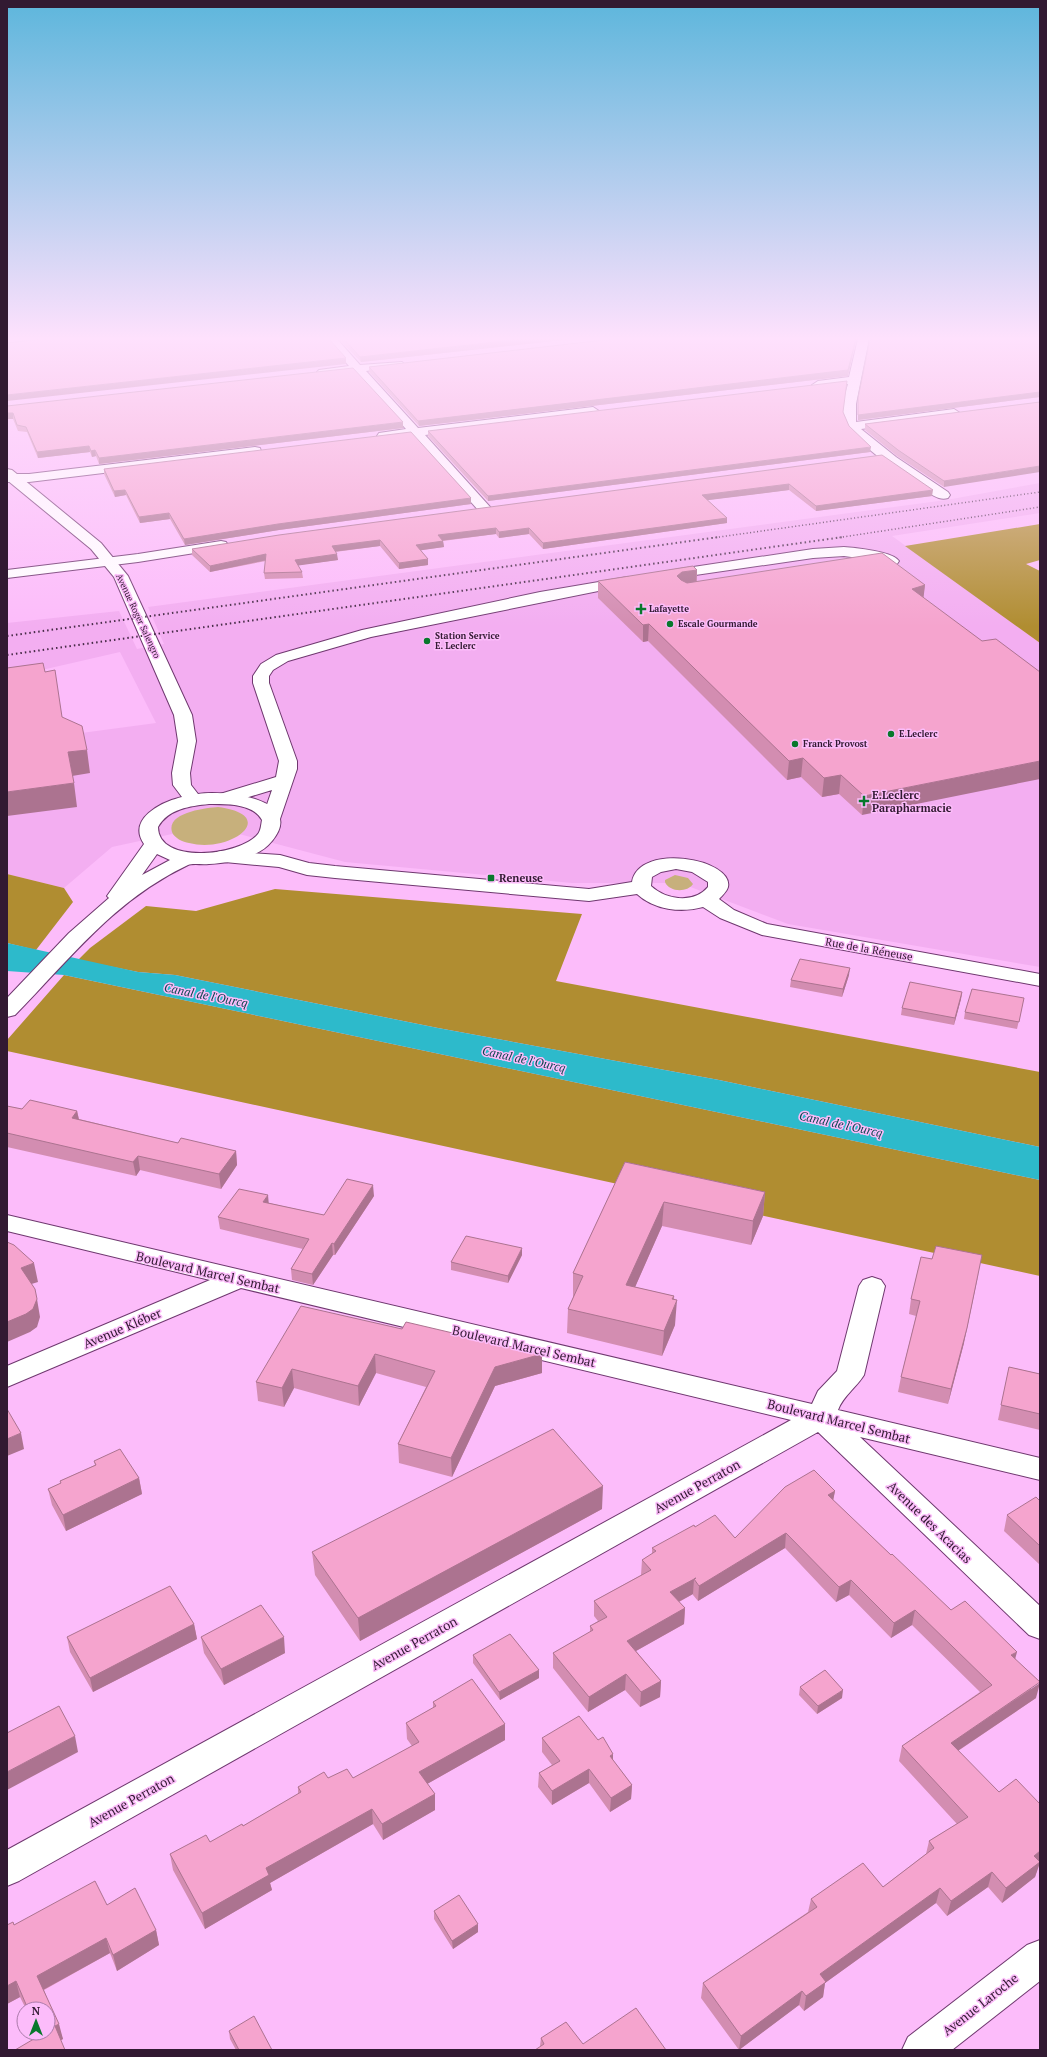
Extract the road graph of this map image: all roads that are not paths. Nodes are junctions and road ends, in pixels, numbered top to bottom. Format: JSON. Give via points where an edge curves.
{"nodes":[{"id":1,"x":391,"y":435,"type":"edge"},
{"id":2,"x":417,"y":435,"type":"edge"},
{"id":3,"x":863,"y":435,"type":"edge"},
{"id":4,"x":367,"y":438,"type":"edge"},
{"id":5,"x":265,"y":450,"type":"edge"},
{"id":6,"x":886,"y":455,"type":"junction"},
{"id":7,"x":870,"y":457,"type":"edge"},
{"id":8,"x":9,"y":477,"type":"edge"},
{"id":9,"x":943,"y":495,"type":"dead end"},
{"id":10,"x":500,"y":506,"type":"edge"},
{"id":11,"x":484,"y":508,"type":"junction"},
{"id":12,"x":468,"y":510,"type":"edge"},
{"id":13,"x":232,"y":543,"type":"edge"},
{"id":14,"x":110,"y":562,"type":"junction"},
{"id":15,"x":852,"y":567,"type":"edge"},
{"id":16,"x":7,"y":574,"type":"edge"},
{"id":17,"x":655,"y":577,"type":"edge"},
{"id":18,"x":640,"y":579,"type":"edge"},
{"id":19,"x":283,"y":781,"type":"junction"},
{"id":20,"x":226,"y":798,"type":"junction"},
{"id":21,"x":193,"y":800,"type":"junction"},
{"id":22,"x":271,"y":820,"type":"junction"},
{"id":23,"x":265,"y":838,"type":"junction"},
{"id":24,"x":153,"y":845,"type":"junction"},
{"id":25,"x":221,"y":857,"type":"junction"},
{"id":26,"x":187,"y":858,"type":"junction"},
{"id":27,"x":280,"y":860,"type":"junction"},
{"id":28,"x":641,"y":887,"type":"junction"},
{"id":29,"x":705,"y":899,"type":"junction"},
{"id":30,"x":102,"y":914,"type":"junction"},
{"id":31,"x":1040,"y":980,"type":"edge"},
{"id":32,"x":10,"y":1007,"type":"edge"},
{"id":33,"x":7,"y":1223,"type":"edge"},
{"id":34,"x":238,"y":1279,"type":"junction"},
{"id":35,"x":872,"y":1286,"type":"dead end"},
{"id":36,"x":7,"y":1377,"type":"edge"},
{"id":37,"x":821,"y":1417,"type":"junction"},
{"id":38,"x":1040,"y":1470,"type":"edge"},
{"id":39,"x":1040,"y":1626,"type":"edge"},
{"id":40,"x":7,"y":1869,"type":"edge"},
{"id":41,"x":1040,"y":1958,"type":"edge"},
{"id":42,"x":921,"y":2050,"type":"edge"}],
"edges":[{"from":1,"to":4,"type":"street"},
{"from":2,"to":11,"type":"street"},
{"from":3,"to":6,"type":"street"},
{"from":5,"to":8,"type":"street"},
{"from":6,"to":7,"type":"street"},
{"from":6,"to":9,"type":"street"},
{"from":8,"to":14,"type":"street","name":"Avenue Roger Salengro","via":[[96,546]]},
{"from":10,"to":11,"type":"street"},
{"from":11,"to":12,"type":"street"},
{"from":13,"to":14,"type":"street"},
{"from":14,"to":16,"type":"street"},
{"from":14,"to":21,"type":"street","name":"Avenue Roger Salengro","via":[[121,576],[136,607],[183,715],[187,741],[181,773],[182,785]]},
{"from":15,"to":17,"type":"street","via":[[892,561],[874,554],[831,551]]},
{"from":18,"to":19,"type":"street","via":[[390,627],[295,653],[272,663],[264,671],[261,683],[288,761],[288,770]]},
{"from":19,"to":20,"type":"street"},
{"from":19,"to":22,"type":"street"},
{"from":20,"to":21,"type":"street"},
{"from":20,"to":22,"type":"street","via":[[254,804],[265,811]]},
{"from":21,"to":24,"type":"street","via":[[176,805],[153,820],[148,829]]},
{"from":22,"to":23,"type":"street","via":[[271,829]]},
{"from":23,"to":25,"type":"street","via":[[248,849]]},
{"from":23,"to":27,"type":"street","via":[[268,846]]},
{"from":24,"to":26,"type":"street"},
{"from":24,"to":30,"type":"street"},
{"from":25,"to":26,"type":"street"},
{"from":25,"to":27,"type":"street"},
{"from":26,"to":30,"type":"street","via":[[165,869]]},
{"from":27,"to":28,"type":"street","via":[[307,869],[589,895]]},
{"from":28,"to":29,"type":"street","via":[[656,899],[667,902],[694,902]]},
{"from":28,"to":29,"type":"street","via":[[642,876],[655,867],[676,863],[688,864],[700,867],[715,877],[716,889]]},
{"from":29,"to":31,"type":"street","name":"Rue de la Réneuse","via":[[727,914],[762,930]]},
{"from":30,"to":32,"type":"street","via":[[77,936]]},
{"from":33,"to":34,"type":"street","name":"Boulevard Marcel Sembat"},
{"from":34,"to":36,"type":"street","name":"Avenue Kléber"},
{"from":34,"to":37,"type":"street","name":"Boulevard Marcel Sembat"},
{"from":35,"to":37,"type":"street","via":[[850,1375],[828,1398]]},
{"from":37,"to":38,"type":"street","name":"Boulevard Marcel Sembat"},
{"from":37,"to":39,"type":"street","name":"Avenue des Acacias"},
{"from":37,"to":40,"type":"street","name":"Avenue Perraton"},
{"from":41,"to":42,"type":"street","name":"Avenue Laroche"}]}
